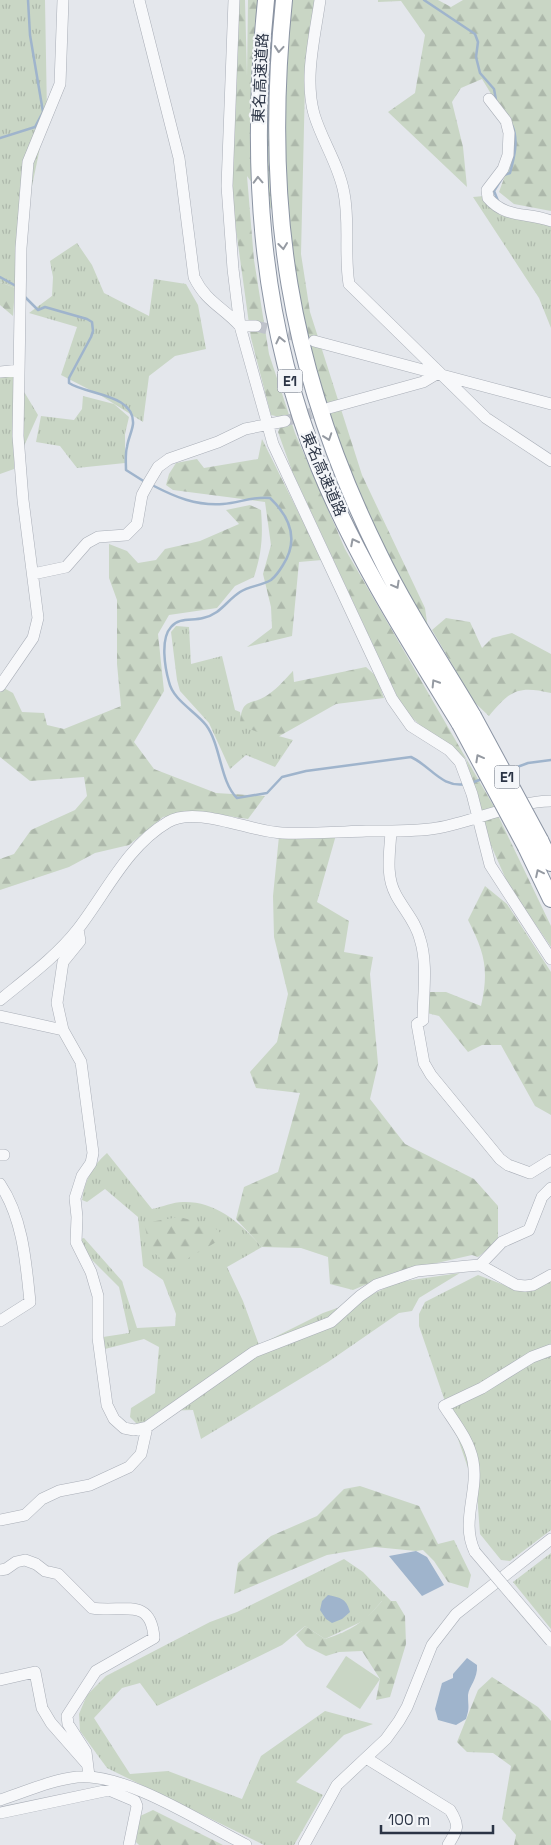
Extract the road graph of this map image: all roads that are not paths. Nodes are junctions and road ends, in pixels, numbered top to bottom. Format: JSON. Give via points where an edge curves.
{"nodes":[{"id":1,"x":63,"y":0,"type":"edge"},
{"id":2,"x":139,"y":0,"type":"edge"},
{"id":3,"x":234,"y":0,"type":"edge"},
{"id":4,"x":266,"y":0,"type":"edge"},
{"id":5,"x":284,"y":0,"type":"edge"},
{"id":6,"x":320,"y":0,"type":"edge"},
{"id":7,"x":489,"y":99,"type":"dead end"},
{"id":8,"x":551,"y":221,"type":"edge"},
{"id":9,"x":240,"y":326,"type":"junction"},
{"id":10,"x":256,"y":326,"type":"tunnel mouth"},
{"id":11,"x":314,"y":341,"type":"tunnel mouth"},
{"id":12,"x":19,"y":370,"type":"junction"},
{"id":13,"x":0,"y":372,"type":"edge"},
{"id":14,"x":438,"y":373,"type":"junction"},
{"id":15,"x":551,"y":404,"type":"edge"},
{"id":16,"x":329,"y":408,"type":"tunnel mouth"},
{"id":17,"x":285,"y":421,"type":"tunnel mouth"},
{"id":18,"x":266,"y":423,"type":"junction"},
{"id":19,"x":551,"y":461,"type":"edge"},
{"id":20,"x":33,"y":574,"type":"junction"},
{"id":21,"x":0,"y":686,"type":"edge"},
{"id":22,"x":466,"y":720,"type":"junction"},
{"id":23,"x":551,"y":801,"type":"edge"},
{"id":24,"x":478,"y":819,"type":"junction"},
{"id":25,"x":391,"y":831,"type":"junction"},
{"id":26,"x":533,"y":844,"type":"junction"},
{"id":27,"x":551,"y":863,"type":"edge"},
{"id":28,"x":551,"y":899,"type":"edge"},
{"id":29,"x":78,"y":929,"type":"junction"},
{"id":30,"x":551,"y":959,"type":"edge"},
{"id":31,"x":0,"y":1000,"type":"edge"},
{"id":32,"x":0,"y":1016,"type":"edge"},
{"id":33,"x":63,"y":1030,"type":"junction"},
{"id":34,"x":551,"y":1160,"type":"edge"},
{"id":35,"x":0,"y":1184,"type":"edge"},
{"id":36,"x":551,"y":1188,"type":"edge"},
{"id":37,"x":480,"y":1265,"type":"junction"},
{"id":38,"x":551,"y":1275,"type":"edge"},
{"id":39,"x":0,"y":1321,"type":"edge"},
{"id":40,"x":551,"y":1350,"type":"edge"},
{"id":41,"x":148,"y":1427,"type":"junction"},
{"id":42,"x":0,"y":1520,"type":"edge"},
{"id":43,"x":551,"y":1539,"type":"edge"},
{"id":44,"x":0,"y":1570,"type":"edge"},
{"id":45,"x":551,"y":1641,"type":"edge"},
{"id":46,"x":0,"y":1680,"type":"edge"},
{"id":47,"x":366,"y":1758,"type":"junction"},
{"id":48,"x":87,"y":1764,"type":"junction"},
{"id":49,"x":89,"y":1776,"type":"junction"},
{"id":50,"x":0,"y":1800,"type":"edge"},
{"id":51,"x":0,"y":1813,"type":"edge"},
{"id":52,"x":129,"y":1845,"type":"edge"},
{"id":53,"x":246,"y":1845,"type":"edge"},
{"id":54,"x":304,"y":1845,"type":"edge"},
{"id":55,"x":448,"y":1845,"type":"edge"}],
"edges":[{"from":1,"to":12,"type":"street","via":[[60,84],[34,145],[26,178]]},
{"from":2,"to":9,"type":"street","via":[[179,158],[194,277],[209,300]]},
{"from":3,"to":9,"type":"street","via":[[227,186],[232,269]]},
{"from":22,"to":4,"type":"highway","name":"東名高速道路","number":"E1","one_way":true,"via":[[390,610],[340,514],[307,436],[293,390],[274,312],[260,204],[258,84]]},
{"from":5,"to":22,"type":"highway","name":"東名高速道路","number":"E1","one_way":true,"via":[[276,116],[278,198],[302,351],[322,419],[353,500]]},
{"from":6,"to":14,"type":"street","via":[[311,97],[319,129],[341,177],[345,194],[349,284]]},
{"from":7,"to":8,"type":"street","via":[[506,121],[509,133],[504,169],[487,190],[488,198],[508,213]]},
{"from":9,"to":10,"type":"street"},
{"from":9,"to":18,"type":"street"},
{"from":11,"to":14,"type":"street"},
{"from":12,"to":13,"type":"street"},
{"from":12,"to":20,"type":"street","via":[[18,436]]},
{"from":14,"to":15,"type":"street"},
{"from":14,"to":16,"type":"street","via":[[423,382]]},
{"from":14,"to":19,"type":"street","via":[[486,418]]},
{"from":17,"to":18,"type":"street"},
{"from":18,"to":20,"type":"street","via":[[169,459],[158,467],[142,495],[137,524],[126,535],[98,537],[87,543],[66,567]]},
{"from":18,"to":24,"type":"street","via":[[284,470],[392,699],[411,726],[449,750],[460,762]]},
{"from":20,"to":21,"type":"street","via":[[38,618],[33,638]]},
{"from":22,"to":26,"type":"highway","name":"東名高速道路","number":"E1","bridge":true},
{"from":23,"to":24,"type":"street","via":[[537,801]]},
{"from":24,"to":25,"type":"street","via":[[436,828]]},
{"from":24,"to":30,"type":"street","via":[[490,865]]},
{"from":25,"to":29,"type":"street","via":[[281,833],[180,817],[154,831],[130,856]]},
{"from":25,"to":34,"type":"street","via":[[388,859],[391,881],[421,941],[423,1020],[417,1024],[424,1063],[500,1159],[530,1173]]},
{"from":26,"to":27,"type":"highway","name":"東名高速道路","number":"E1"},
{"from":28,"to":26,"type":"highway","name":"東名高速道路","number":"E1","one_way":true},
{"from":29,"to":31,"type":"street","via":[[48,960]]},
{"from":29,"to":33,"type":"street","via":[[80,941],[63,962],[57,1003]]},
{"from":32,"to":33,"type":"street"},
{"from":33,"to":41,"type":"street","via":[[81,1062],[92,1145],[93,1158],[82,1176],[75,1198],[78,1218],[76,1242],[91,1272],[98,1296],[98,1338],[107,1405],[114,1419],[124,1428]]},
{"from":35,"to":39,"type":"street","via":[[19,1228],[30,1302]]},
{"from":36,"to":37,"type":"street","via":[[542,1197],[529,1230],[502,1242]]},
{"from":37,"to":38,"type":"street","via":[[516,1285],[534,1285]]},
{"from":37,"to":41,"type":"street","via":[[417,1271],[376,1285],[331,1322],[254,1352]]},
{"from":40,"to":45,"type":"street","bridge":true,"via":[[444,1406],[466,1440],[473,1462],[468,1540]]},
{"from":41,"to":42,"type":"street","via":[[142,1454],[129,1467],[90,1485],[59,1491],[42,1499],[25,1514]]},
{"from":43,"to":47,"type":"street","via":[[456,1614],[443,1628],[432,1645],[399,1721]]},
{"from":44,"to":48,"type":"street","via":[[24,1560],[58,1574],[92,1608],[136,1609],[145,1612],[152,1620],[154,1638],[96,1671],[67,1716],[68,1724],[86,1752]]},
{"from":46,"to":48,"type":"street","via":[[36,1672],[42,1708]]},
{"from":47,"to":54,"type":"street","via":[[338,1785]]},
{"from":47,"to":55,"type":"street","via":[[450,1810],[458,1830]]},
{"from":48,"to":49,"type":"street"},
{"from":49,"to":50,"type":"street","via":[[58,1781]]},
{"from":49,"to":53,"type":"street","via":[[118,1781]]},
{"from":51,"to":52,"type":"street","via":[[109,1790],[138,1806]]}]}
